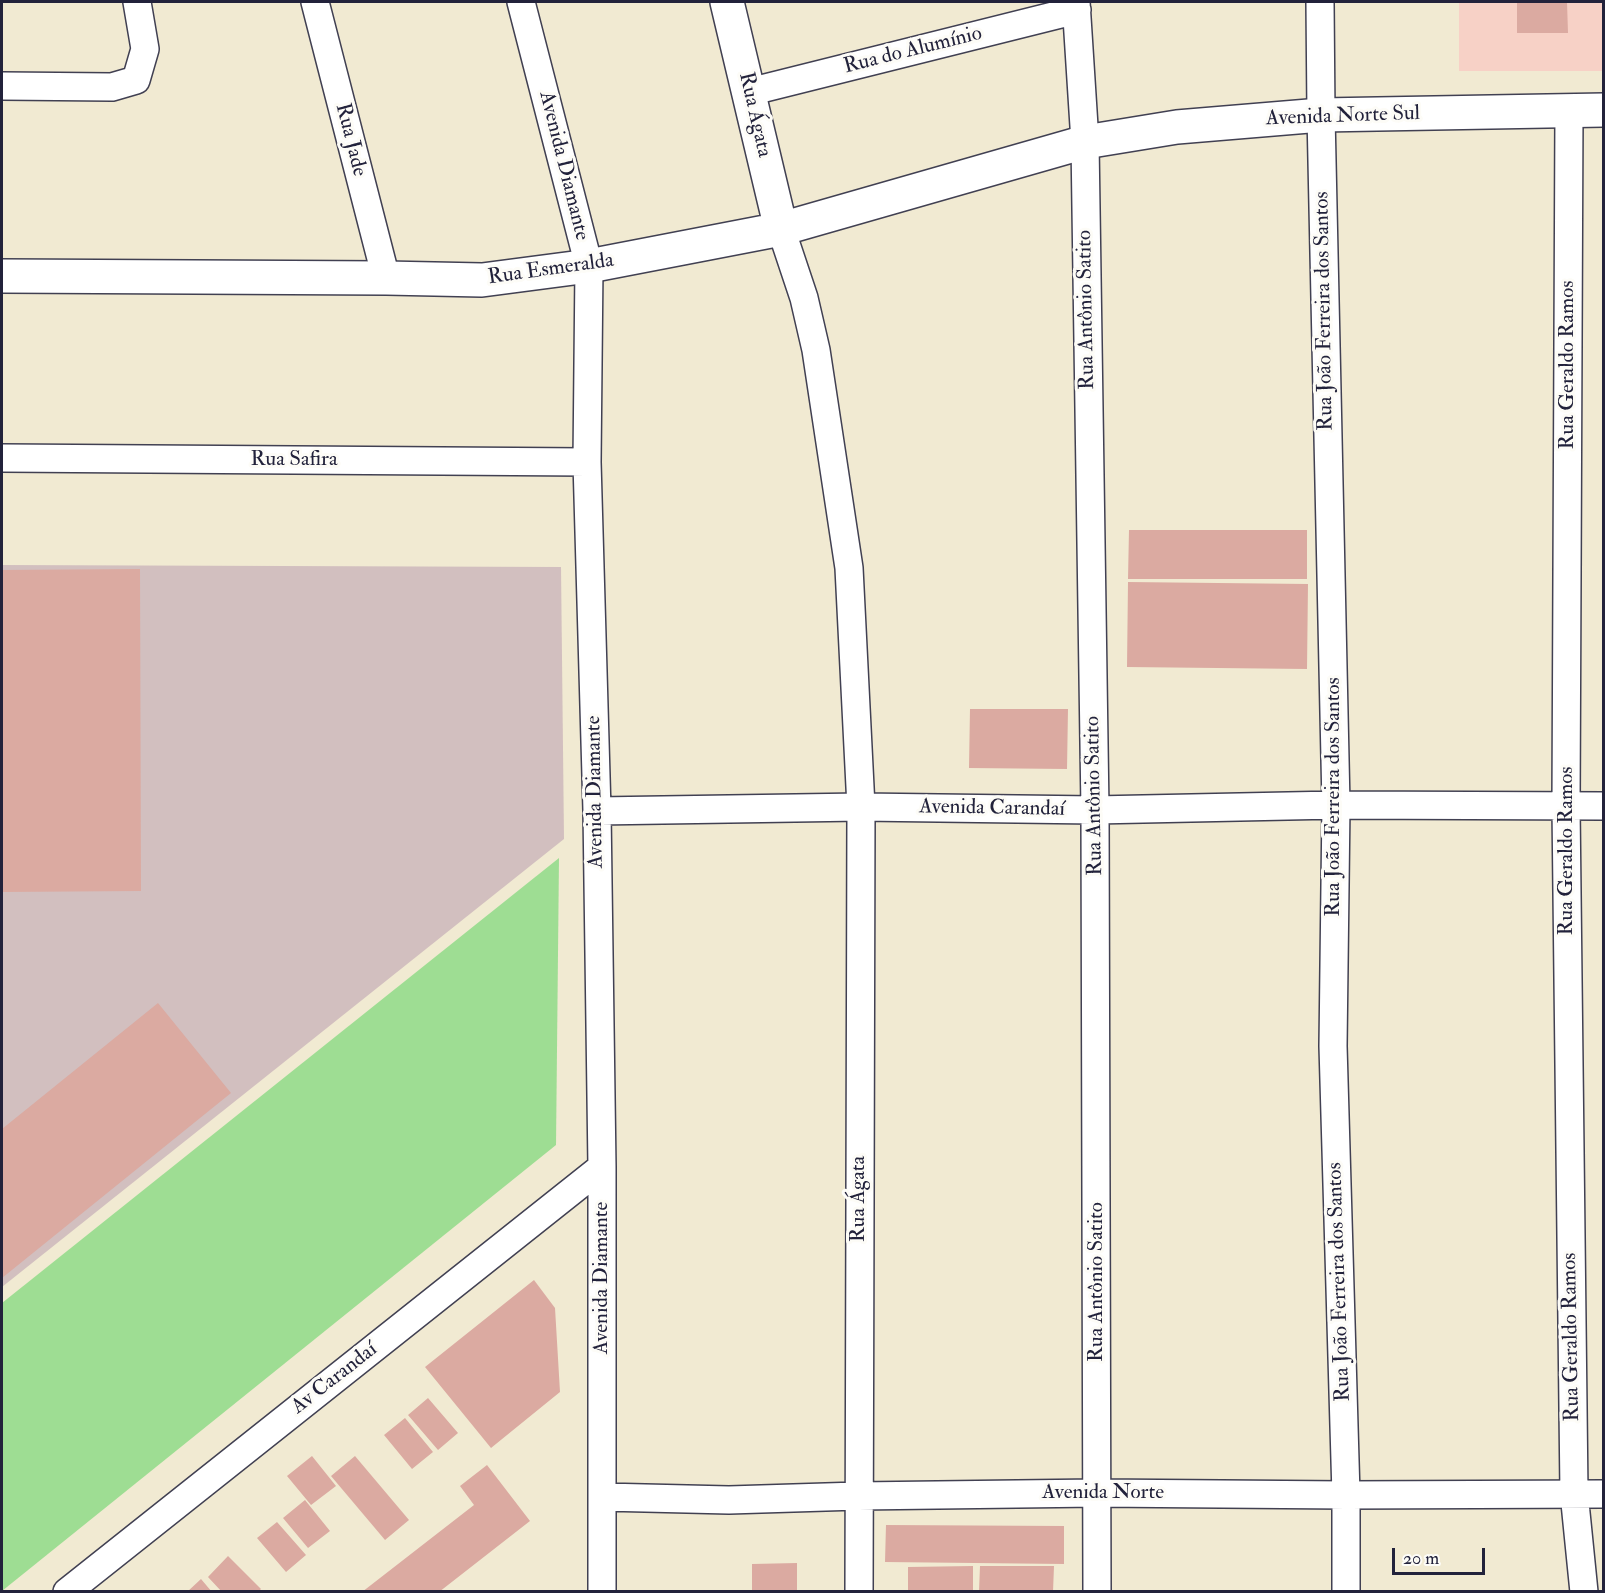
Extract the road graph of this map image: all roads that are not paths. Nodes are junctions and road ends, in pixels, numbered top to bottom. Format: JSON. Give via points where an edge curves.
{"nodes":[{"id":1,"x":137,"y":2,"type":"edge"},
{"id":2,"x":315,"y":2,"type":"edge"},
{"id":3,"x":521,"y":2,"type":"edge"},
{"id":4,"x":727,"y":2,"type":"edge"},
{"id":5,"x":1320,"y":2,"type":"edge"},
{"id":6,"x":1076,"y":6,"type":"edge"},
{"id":7,"x":2,"y":86,"type":"edge"},
{"id":8,"x":749,"y":92,"type":"junction"},
{"id":9,"x":1569,"y":110,"type":"junction"},
{"id":10,"x":1604,"y":110,"type":"edge"},
{"id":11,"x":1321,"y":115,"type":"junction"},
{"id":12,"x":1085,"y":142,"type":"junction"},
{"id":13,"x":781,"y":229,"type":"junction"},
{"id":14,"x":589,"y":266,"type":"junction"},
{"id":15,"x":2,"y":276,"type":"edge"},
{"id":16,"x":386,"y":278,"type":"junction"},
{"id":17,"x":2,"y":458,"type":"edge"},
{"id":18,"x":587,"y":462,"type":"junction"},
{"id":19,"x":1336,"y":805,"type":"junction"},
{"id":20,"x":1604,"y":806,"type":"edge"},
{"id":21,"x":861,"y":807,"type":"junction"},
{"id":22,"x":1566,"y":807,"type":"junction"},
{"id":23,"x":1095,"y":810,"type":"junction"},
{"id":24,"x":597,"y":811,"type":"junction"},
{"id":25,"x":602,"y":1167,"type":"junction"},
{"id":26,"x":1097,"y":1493,"type":"junction"},
{"id":27,"x":1574,"y":1494,"type":"junction"},
{"id":28,"x":1604,"y":1494,"type":"edge"},
{"id":29,"x":1346,"y":1495,"type":"junction"},
{"id":30,"x":858,"y":1496,"type":"junction"},
{"id":31,"x":603,"y":1497,"type":"junction"},
{"id":32,"x":598,"y":1589,"type":"edge"},
{"id":33,"x":67,"y":1592,"type":"edge"},
{"id":34,"x":859,"y":1592,"type":"edge"},
{"id":35,"x":1097,"y":1592,"type":"edge"},
{"id":36,"x":1346,"y":1592,"type":"edge"},
{"id":37,"x":1584,"y":1592,"type":"edge"}],
"edges":[{"from":1,"to":7,"type":"street","via":[[145,49],[136,80],[112,87]]},
{"from":2,"to":16,"type":"street","name":"Rua Jade"},
{"from":3,"to":14,"type":"street","name":"Avenida Diamante"},
{"from":4,"to":8,"type":"street","name":"Rua Ágata"},
{"from":5,"to":11,"type":"street","name":"Rua João Ferreira dos Santos"},
{"from":6,"to":8,"type":"street","name":"Rua do Alumínio"},
{"from":6,"to":12,"type":"street","name":"Rua Antônio Satito"},
{"from":8,"to":13,"type":"street","name":"Rua Ágata"},
{"from":9,"to":10,"type":"street","name":"Avenida Norte Sul"},
{"from":9,"to":11,"type":"street","name":"Avenida Norte Sul"},
{"from":9,"to":22,"type":"street","name":"Rua Geraldo Ramos"},
{"from":11,"to":12,"type":"street","name":"Avenida Norte Sul","via":[[1177,127]]},
{"from":11,"to":19,"type":"street","name":"Rua João Ferreira dos Santos"},
{"from":12,"to":13,"type":"street","name":"Rua Esmeralda"},
{"from":12,"to":23,"type":"street","name":"Rua Antônio Satito"},
{"from":13,"to":14,"type":"street","name":"Rua Esmeralda"},
{"from":13,"to":21,"type":"street","name":"Rua Ágata","via":[[816,350],[849,568]]},
{"from":14,"to":16,"type":"street","name":"Rua Esmeralda","via":[[482,280]]},
{"from":14,"to":18,"type":"street","name":"Avenida Diamante"},
{"from":15,"to":16,"type":"street","name":"Rua Esmeralda"},
{"from":17,"to":18,"type":"street","name":"Rua Safira"},
{"from":18,"to":24,"type":"street","name":"Avenida Diamante"},
{"from":19,"to":22,"type":"street","name":"Avenida Carandaí"},
{"from":19,"to":23,"type":"street","name":"Avenida Carandaí"},
{"from":19,"to":29,"type":"street","name":"Rua João Ferreira dos Santos","via":[[1333,1046]]},
{"from":20,"to":22,"type":"street","name":"Avenida Carandaí"},
{"from":21,"to":23,"type":"street","name":"Avenida Carandaí"},
{"from":21,"to":24,"type":"street","name":"Avenida Carandaí"},
{"from":21,"to":30,"type":"street","name":"Rua Ágata"},
{"from":22,"to":27,"type":"street","name":"Rua Geraldo Ramos"},
{"from":23,"to":26,"type":"street","name":"Rua Antônio Satito"},
{"from":24,"to":25,"type":"street","name":"Avenida Diamante"},
{"from":25,"to":31,"type":"street","name":"Avenida Diamante"},
{"from":25,"to":33,"type":"street","name":"Av Carandaí"},
{"from":26,"to":29,"type":"street","name":"Avenida Norte"},
{"from":26,"to":30,"type":"street","name":"Avenida Norte"},
{"from":26,"to":35,"type":"street","name":"Rua Antônio Satito"},
{"from":27,"to":28,"type":"street","name":"Avenida Norte"},
{"from":27,"to":29,"type":"street","name":"Avenida Norte"},
{"from":27,"to":37,"type":"street","name":"Rua Geraldo Ramos"},
{"from":29,"to":36,"type":"street","name":"Rua João Ferreira dos Santos"},
{"from":30,"to":31,"type":"street","name":"Avenida Norte","via":[[729,1500]]},
{"from":30,"to":34,"type":"street","name":"Rua Ágata"},
{"from":31,"to":32,"type":"street","name":"Avenida Diamante"}]}
